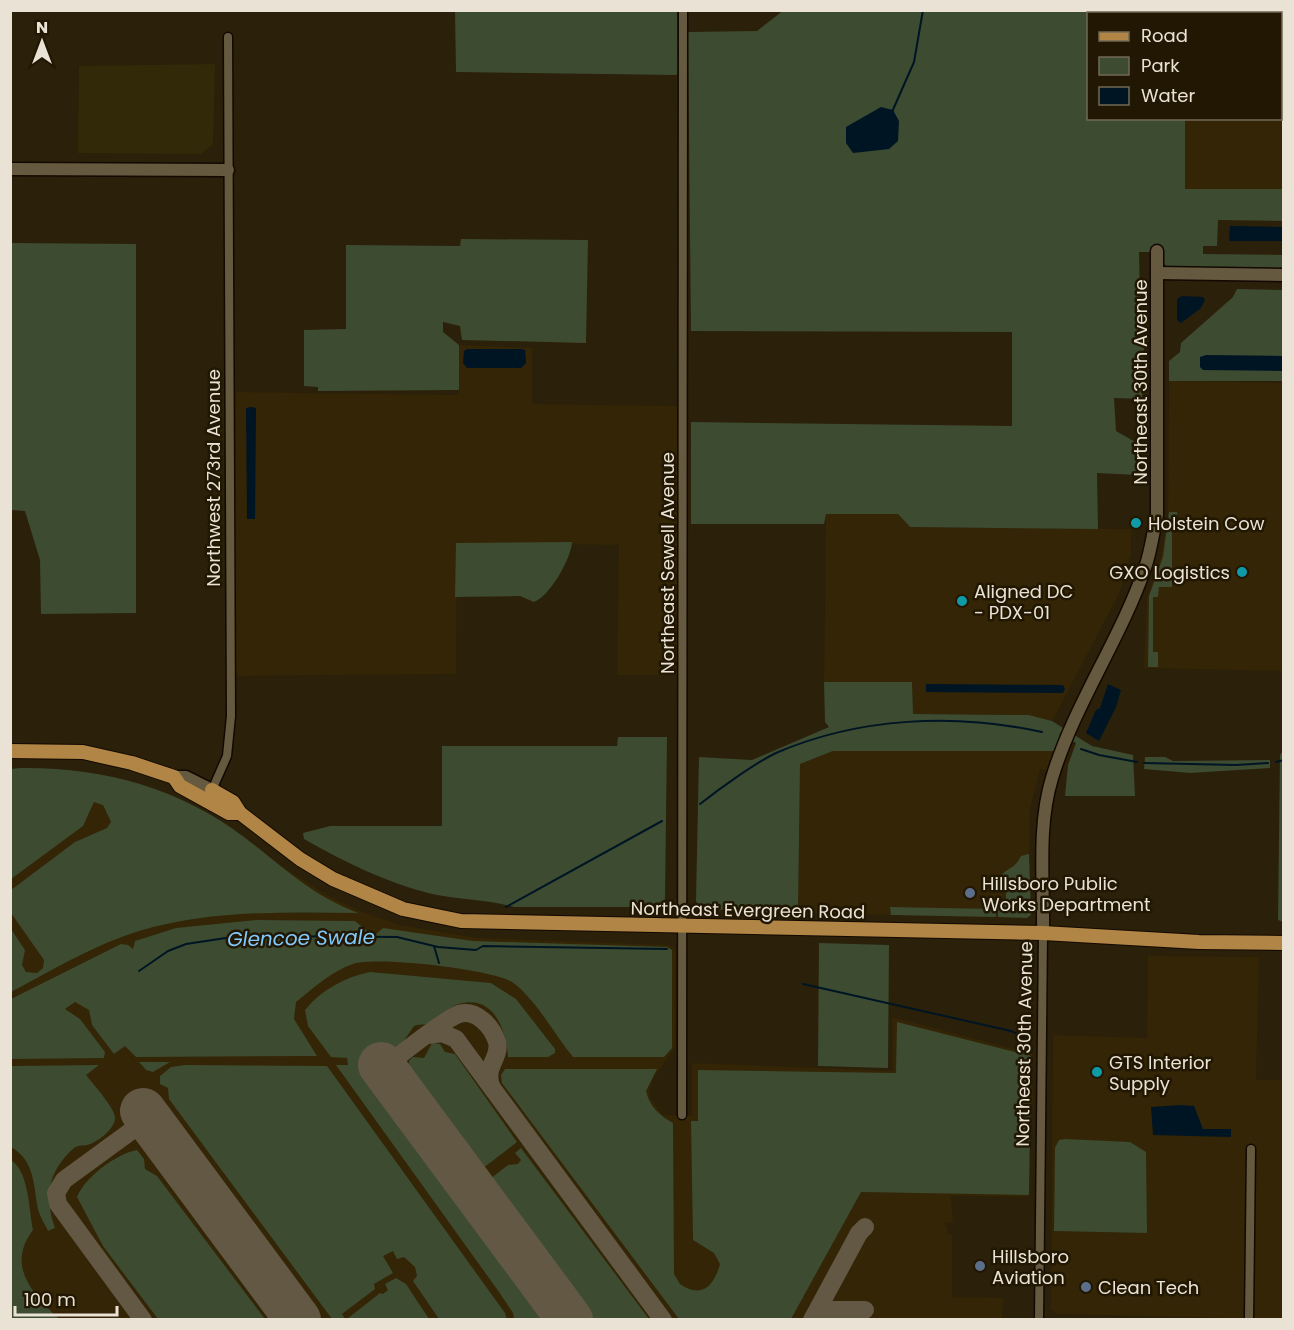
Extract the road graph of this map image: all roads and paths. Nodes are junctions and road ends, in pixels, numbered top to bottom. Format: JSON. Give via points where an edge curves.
{"nodes":[{"id":1,"x":683,"y":10,"type":"edge"},
{"id":2,"x":228,"y":37,"type":"dead end"},
{"id":3,"x":10,"y":169,"type":"edge"},
{"id":4,"x":228,"y":170,"type":"junction"},
{"id":5,"x":1157,"y":251,"type":"dead end"},
{"id":6,"x":1158,"y":273,"type":"junction"},
{"id":7,"x":1284,"y":274,"type":"edge"},
{"id":8,"x":10,"y":751,"type":"edge"},
{"id":9,"x":174,"y":777,"type":"junction"},
{"id":10,"x":213,"y":790,"type":"junction"},
{"id":11,"x":240,"y":813,"type":"junction"},
{"id":12,"x":683,"y":927,"type":"junction"},
{"id":13,"x":1043,"y":933,"type":"junction"},
{"id":14,"x":1284,"y":943,"type":"edge"},
{"id":15,"x":682,"y":1115,"type":"dead end"},
{"id":16,"x":1251,"y":1149,"type":"dead end"},
{"id":17,"x":1039,"y":1320,"type":"edge"},
{"id":18,"x":1250,"y":1320,"type":"edge"}],
"edges":[{"from":1,"to":12,"type":"street","name":"Northeast Sewell Avenue"},
{"from":2,"to":4,"type":"street","name":"Northwest 273rd Avenue"},
{"from":3,"to":4,"type":"street"},
{"from":4,"to":10,"type":"street","name":"Northwest 273rd Avenue","via":[[231,716],[227,756]]},
{"from":5,"to":6,"type":"street","name":"Northeast 30th Avenue"},
{"from":6,"to":7,"type":"street"},
{"from":6,"to":13,"type":"street","name":"Northeast 30th Avenue","via":[[1157,515],[1139,582],[1052,778],[1044,826]]},
{"from":8,"to":9,"type":"main road","name":"Northeast Evergreen Road","via":[[83,753]]},
{"from":9,"to":10,"type":"street","name":"Northeast Evergreen Road","via":[[186,777]]},
{"from":9,"to":11,"type":"main road","name":"Northeast Evergreen Road","via":[[180,786],[229,813]]},
{"from":10,"to":11,"type":"main road","name":"Northeast Evergreen Road","via":[[233,802]]},
{"from":11,"to":12,"type":"main road","name":"Northeast Evergreen Road","via":[[333,879],[367,896],[413,911],[481,923]]},
{"from":12,"to":13,"type":"main road","name":"Northeast Evergreen Road"},
{"from":12,"to":15,"type":"street","name":"Northeast Sewell Avenue"},
{"from":13,"to":14,"type":"main road","name":"Northeast Evergreen Road"},
{"from":13,"to":17,"type":"street","name":"Northeast 30th Avenue"},
{"from":16,"to":18,"type":"street"}]}
